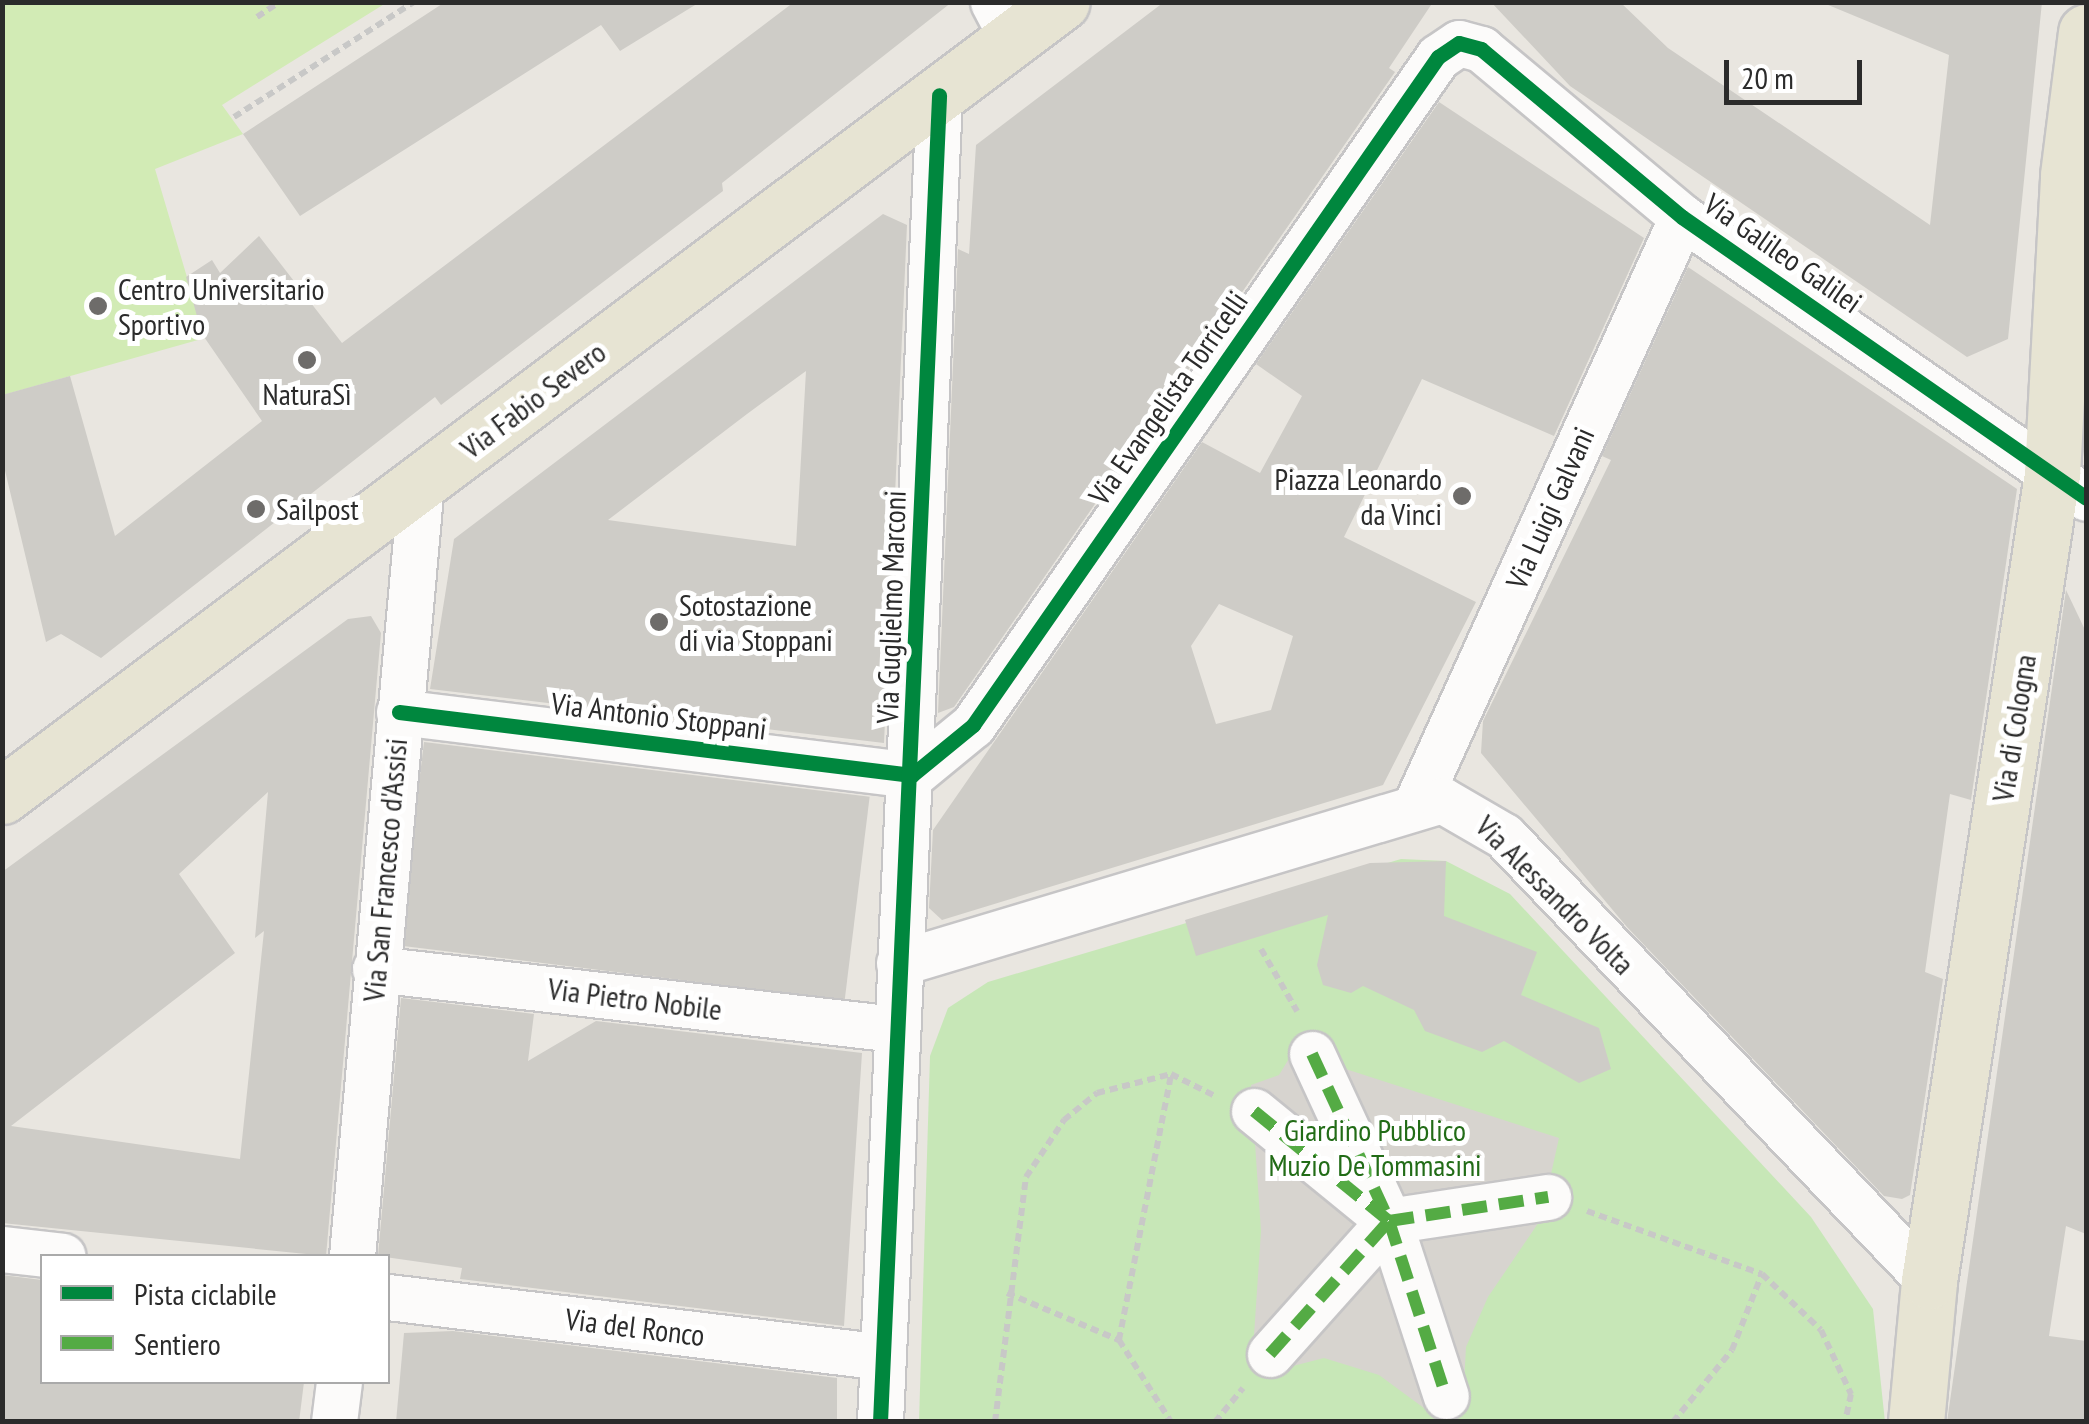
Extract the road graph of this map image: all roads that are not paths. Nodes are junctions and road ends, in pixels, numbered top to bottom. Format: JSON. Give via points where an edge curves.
{"nodes":[{"id":1,"x":1062,"y":2,"type":"edge"},
{"id":2,"x":1003,"y":21,"type":"edge"},
{"id":3,"x":2086,"y":32,"type":"edge"},
{"id":4,"x":1459,"y":43,"type":"joint"},
{"id":5,"x":940,"y":95,"type":"junction"},
{"id":6,"x":2077,"y":178,"type":"edge"},
{"id":7,"x":1682,"y":217,"type":"junction"},
{"id":8,"x":421,"y":483,"type":"junction"},
{"id":9,"x":2069,"y":486,"type":"edge"},
{"id":10,"x":400,"y":712,"type":"junction"},
{"id":11,"x":912,"y":775,"type":"junction"},
{"id":12,"x":2,"y":796,"type":"edge"},
{"id":13,"x":1418,"y":800,"type":"junction"},
{"id":14,"x":899,"y":963,"type":"junction"},
{"id":15,"x":375,"y":969,"type":"junction"},
{"id":16,"x":895,"y":1029,"type":"junction"},
{"id":17,"x":1312,"y":1054,"type":"road end"},
{"id":18,"x":1254,"y":1111,"type":"road end"},
{"id":19,"x":1548,"y":1197,"type":"road end"},
{"id":20,"x":1389,"y":1221,"type":"junction"},
{"id":21,"x":2,"y":1249,"type":"edge"},
{"id":22,"x":46,"y":1254,"type":"edge"},
{"id":23,"x":352,"y":1254,"type":"edge"},
{"id":24,"x":1929,"y":1281,"type":"junction"},
{"id":25,"x":390,"y":1297,"type":"edge"},
{"id":26,"x":1270,"y":1354,"type":"dead end"},
{"id":27,"x":882,"y":1357,"type":"junction"},
{"id":28,"x":339,"y":1384,"type":"edge"},
{"id":29,"x":1446,"y":1396,"type":"dead end"},
{"id":30,"x":334,"y":1422,"type":"edge"},
{"id":31,"x":880,"y":1422,"type":"edge"},
{"id":32,"x":1916,"y":1422,"type":"edge"}],
"edges":[{"from":1,"to":2,"type":"main road","name":"Via Fabio Severo"},
{"from":2,"to":5,"type":"main road","name":"Via Fabio Severo"},
{"from":3,"to":6,"type":"main road","name":"Via di Cologna"},
{"from":4,"to":7,"type":"street","name":"Via Galileo Galilei","via":[[1481,50]]},
{"from":4,"to":11,"type":"street","name":"Via Evangelista Torricelli","via":[[1438,57],[973,726]]},
{"from":5,"to":8,"type":"main road","name":"Via Fabio Severo"},
{"from":5,"to":11,"type":"street","name":"Via Guglielmo Marconi"},
{"from":6,"to":9,"type":"main road","name":"Via di Cologna"},
{"from":7,"to":9,"type":"street","name":"Via Galileo Galilei"},
{"from":7,"to":13,"type":"street","name":"Via Luigi Galvani"},
{"from":8,"to":10,"type":"street","name":"Via San Francesco d'Assisi"},
{"from":8,"to":12,"type":"main road","name":"Via Fabio Severo"},
{"from":9,"to":24,"type":"main road","name":"Via di Cologna"},
{"from":10,"to":11,"type":"street","name":"Via Antonio Stoppani"},
{"from":10,"to":15,"type":"street","name":"Via San Francesco d'Assisi"},
{"from":11,"to":14,"type":"street","name":"Via Guglielmo Marconi"},
{"from":13,"to":14,"type":"street","name":"Via Alessandro Volta"},
{"from":13,"to":24,"type":"street","name":"Via Alessandro Volta","via":[[1466,808],[1504,836]]},
{"from":14,"to":16,"type":"street","name":"Via Guglielmo Marconi"},
{"from":15,"to":16,"type":"street","name":"Via Pietro Nobile"},
{"from":15,"to":23,"type":"street","name":"Via San Francesco d'Assisi"},
{"from":16,"to":27,"type":"street","name":"Via Guglielmo Marconi"},
{"from":17,"to":20,"type":"street"},
{"from":18,"to":20,"type":"street"},
{"from":19,"to":20,"type":"street"},
{"from":20,"to":26,"type":"street"},
{"from":20,"to":29,"type":"street"},
{"from":21,"to":22,"type":"street"},
{"from":24,"to":32,"type":"main road","name":"Via di Cologna"},
{"from":25,"to":27,"type":"street","name":"Via del Ronco"},
{"from":27,"to":31,"type":"street","name":"Via Guglielmo Marconi"},
{"from":28,"to":30,"type":"street"}]}
